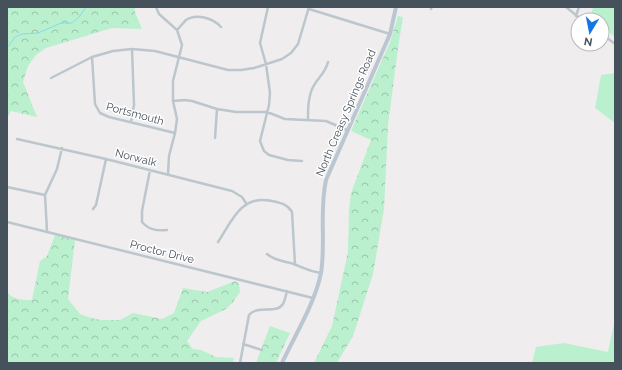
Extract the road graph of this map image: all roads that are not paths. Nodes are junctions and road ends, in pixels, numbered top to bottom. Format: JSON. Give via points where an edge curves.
{"nodes":[{"id":1,"x":156,"y":7,"type":"edge"},
{"id":2,"x":268,"y":7,"type":"edge"},
{"id":3,"x":396,"y":7,"type":"edge"},
{"id":4,"x":309,"y":8,"type":"edge"},
{"id":5,"x":221,"y":27,"type":"dead end"},
{"id":6,"x":177,"y":30,"type":"junction"},
{"id":7,"x":390,"y":34,"type":"junction"},
{"id":8,"x":132,"y":49,"type":"junction"},
{"id":9,"x":92,"y":57,"type":"junction"},
{"id":10,"x":179,"y":57,"type":"junction"},
{"id":11,"x":328,"y":62,"type":"dead end"},
{"id":12,"x":266,"y":64,"type":"junction"},
{"id":13,"x":51,"y":78,"type":"dead end"},
{"id":14,"x":173,"y":101,"type":"junction"},
{"id":15,"x":217,"y":109,"type":"junction"},
{"id":16,"x":267,"y":112,"type":"junction"},
{"id":17,"x":308,"y":120,"type":"junction"},
{"id":18,"x":131,"y":122,"type":"junction"},
{"id":19,"x":347,"y":130,"type":"junction"},
{"id":20,"x":175,"y":133,"type":"junction"},
{"id":21,"x":215,"y":138,"type":"dead end"},
{"id":22,"x":17,"y":139,"type":"dead end"},
{"id":23,"x":62,"y":148,"type":"junction"},
{"id":24,"x":106,"y":159,"type":"junction"},
{"id":25,"x":302,"y":161,"type":"dead end"},
{"id":26,"x":150,"y":170,"type":"junction"},
{"id":27,"x":168,"y":174,"type":"junction"},
{"id":28,"x":7,"y":187,"type":"edge"},
{"id":29,"x":45,"y":195,"type":"junction"},
{"id":30,"x":246,"y":203,"type":"junction"},
{"id":31,"x":93,"y":209,"type":"dead end"},
{"id":32,"x":7,"y":222,"type":"edge"},
{"id":33,"x":167,"y":230,"type":"dead end"},
{"id":34,"x":47,"y":231,"type":"junction"},
{"id":35,"x":218,"y":242,"type":"dead end"},
{"id":36,"x":267,"y":254,"type":"dead end"},
{"id":37,"x":295,"y":264,"type":"junction"},
{"id":38,"x":321,"y":273,"type":"junction"},
{"id":39,"x":287,"y":291,"type":"junction"},
{"id":40,"x":313,"y":298,"type":"junction"},
{"id":41,"x":243,"y":344,"type":"junction"},
{"id":42,"x":262,"y":350,"type":"dead end"},
{"id":43,"x":240,"y":363,"type":"edge"},
{"id":44,"x":282,"y":363,"type":"edge"}],
"edges":[{"from":1,"to":6,"type":"street","via":[[159,14]]},
{"from":2,"to":12,"type":"street","via":[[260,43]]},
{"from":3,"to":7,"type":"street","name":"North Creasy Springs Road"},
{"from":4,"to":7,"type":"street"},
{"from":4,"to":12,"type":"street","via":[[295,49],[282,59]]},
{"from":5,"to":6,"type":"street","via":[[217,22],[197,16],[187,20]]},
{"from":6,"to":10,"type":"street","via":[[182,45]]},
{"from":7,"to":19,"type":"street","name":"North Creasy Springs Road"},
{"from":8,"to":9,"type":"street"},
{"from":8,"to":10,"type":"street"},
{"from":8,"to":18,"type":"street","via":[[134,105]]},
{"from":9,"to":13,"type":"street"},
{"from":9,"to":18,"type":"street","name":"Portsmouth","via":[[97,109],[103,115]]},
{"from":10,"to":12,"type":"street","via":[[228,70],[241,70]]},
{"from":10,"to":14,"type":"street","via":[[173,81]]},
{"from":11,"to":17,"type":"street","via":[[326,71],[310,95]]},
{"from":12,"to":16,"type":"street","via":[[270,93]]},
{"from":14,"to":15,"type":"street","via":[[192,101]]},
{"from":14,"to":20,"type":"street","via":[[177,119]]},
{"from":15,"to":16,"type":"street"},
{"from":15,"to":21,"type":"street"},
{"from":16,"to":17,"type":"street","via":[[285,119]]},
{"from":16,"to":25,"type":"street","via":[[260,141],[264,151],[269,155]]},
{"from":17,"to":19,"type":"street","via":[[326,121]]},
{"from":18,"to":20,"type":"street","name":"Portsmouth"},
{"from":19,"to":38,"type":"street","name":"North Creasy Springs Road","via":[[323,192]]},
{"from":20,"to":27,"type":"street","via":[[169,156]]},
{"from":22,"to":23,"type":"street","name":"Norwalk"},
{"from":23,"to":24,"type":"street","name":"Norwalk"},
{"from":23,"to":29,"type":"street","via":[[57,169]]},
{"from":24,"to":26,"type":"street","name":"Norwalk"},
{"from":24,"to":31,"type":"street"},
{"from":26,"to":27,"type":"street","name":"Norwalk"},
{"from":26,"to":33,"type":"street","via":[[142,222],[149,228]]},
{"from":27,"to":30,"type":"street","name":"Norwalk","via":[[232,191]]},
{"from":28,"to":29,"type":"street"},
{"from":29,"to":34,"type":"street"},
{"from":30,"to":35,"type":"street"},
{"from":30,"to":37,"type":"street","via":[[266,200],[289,207],[294,222]]},
{"from":32,"to":34,"type":"street","name":"Proctor Drive"},
{"from":34,"to":39,"type":"street","name":"Proctor Drive"},
{"from":36,"to":37,"type":"street","via":[[276,260]]},
{"from":37,"to":38,"type":"street","via":[[309,272]]},
{"from":38,"to":40,"type":"street","name":"North Creasy Springs Road"},
{"from":39,"to":40,"type":"street","name":"Proctor Drive"},
{"from":39,"to":41,"type":"street","via":[[280,307],[251,312]]},
{"from":40,"to":44,"type":"street","name":"North Creasy Springs Road"},
{"from":41,"to":42,"type":"street"},
{"from":41,"to":43,"type":"street"}]}
